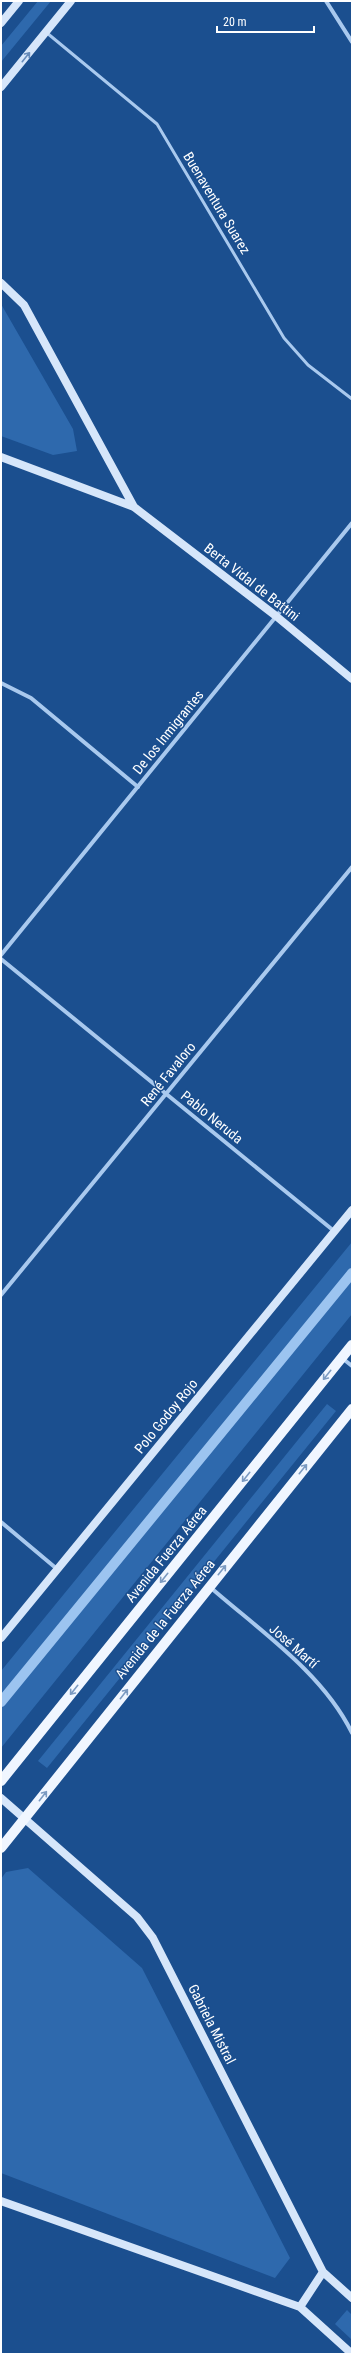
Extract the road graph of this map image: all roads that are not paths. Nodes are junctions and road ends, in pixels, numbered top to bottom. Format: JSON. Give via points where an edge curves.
{"nodes":[{"id":1,"x":71,"y":1,"type":"edge"},
{"id":2,"x":326,"y":1,"type":"edge"},
{"id":3,"x":16,"y":2,"type":"edge"},
{"id":4,"x":1,"y":23,"type":"edge"},
{"id":5,"x":46,"y":32,"type":"junction"},
{"id":6,"x":352,"y":42,"type":"edge"},
{"id":7,"x":1,"y":87,"type":"edge"},
{"id":8,"x":1,"y":283,"type":"edge"},
{"id":9,"x":352,"y":399,"type":"edge"},
{"id":10,"x":1,"y":457,"type":"edge"},
{"id":11,"x":134,"y":507,"type":"junction"},
{"id":12,"x":352,"y":523,"type":"edge"},
{"id":13,"x":276,"y":616,"type":"junction"},
{"id":14,"x":352,"y":679,"type":"edge"},
{"id":15,"x":1,"y":683,"type":"edge"},
{"id":16,"x":138,"y":787,"type":"junction"},
{"id":17,"x":352,"y":867,"type":"edge"},
{"id":18,"x":1,"y":955,"type":"edge"},
{"id":19,"x":1,"y":959,"type":"edge"},
{"id":20,"x":166,"y":1093,"type":"junction"},
{"id":21,"x":352,"y":1210,"type":"edge"},
{"id":22,"x":335,"y":1231,"type":"junction"},
{"id":23,"x":1,"y":1294,"type":"edge"},
{"id":24,"x":352,"y":1345,"type":"edge"},
{"id":25,"x":342,"y":1358,"type":"junction"},
{"id":26,"x":352,"y":1366,"type":"edge"},
{"id":27,"x":352,"y":1409,"type":"edge"},
{"id":28,"x":1,"y":1522,"type":"edge"},
{"id":29,"x":57,"y":1570,"type":"junction"},
{"id":30,"x":209,"y":1586,"type":"junction"},
{"id":31,"x":1,"y":1638,"type":"edge"},
{"id":32,"x":352,"y":1733,"type":"edge"},
{"id":33,"x":1,"y":1781,"type":"edge"},
{"id":34,"x":1,"y":1798,"type":"edge"},
{"id":35,"x":25,"y":1818,"type":"junction"},
{"id":36,"x":1,"y":1848,"type":"edge"},
{"id":37,"x":1,"y":2201,"type":"edge"},
{"id":38,"x":322,"y":2272,"type":"junction"},
{"id":39,"x":352,"y":2298,"type":"edge"},
{"id":40,"x":300,"y":2307,"type":"junction"},
{"id":41,"x":352,"y":2354,"type":"edge"}],
"edges":[{"from":1,"to":5,"type":"street"},
{"from":2,"to":6,"type":"street"},
{"from":3,"to":4,"type":"street"},
{"from":7,"to":5,"type":"street","one_way":true},
{"from":5,"to":9,"type":"lane","name":"Buenaventura Suarez","via":[[157,124],[284,338],[308,364]]},
{"from":8,"to":11,"type":"street","name":"Berta Vidal de Battini","via":[[24,305]]},
{"from":10,"to":11,"type":"street","name":"Berta Vidal de Battini"},
{"from":11,"to":13,"type":"street","name":"Berta Vidal de Battini"},
{"from":12,"to":13,"type":"street","name":"De los Inmigrantes"},
{"from":13,"to":14,"type":"street","name":"Berta Vidal de Battini"},
{"from":13,"to":16,"type":"street","name":"De los Inmigrantes"},
{"from":15,"to":16,"type":"street","via":[[31,698]]},
{"from":16,"to":18,"type":"street","name":"De los Inmigrantes"},
{"from":17,"to":20,"type":"street","name":"René Favaloro"},
{"from":19,"to":20,"type":"street","name":"Pablo Neruda"},
{"from":20,"to":22,"type":"street","name":"Pablo Neruda"},
{"from":20,"to":23,"type":"street","name":"René Favaloro"},
{"from":21,"to":22,"type":"street","name":"Polo Godoy Rojo"},
{"from":22,"to":29,"type":"street","name":"Polo Godoy Rojo"},
{"from":24,"to":25,"type":"main road","name":"Avenida Fuerza Aérea"},
{"from":25,"to":26,"type":"street"},
{"from":25,"to":33,"type":"main road","name":"Avenida Fuerza Aérea","one_way":true},
{"from":30,"to":27,"type":"main road","name":"Avenida de la Fuerza Aérea","one_way":true},
{"from":28,"to":29,"type":"street"},
{"from":29,"to":31,"type":"street","name":"Polo Godoy Rojo"},
{"from":30,"to":32,"type":"street","name":"José Martí","via":[[318,1681],[342,1711]]},
{"from":35,"to":30,"type":"main road","name":"Avenida de la Fuerza Aérea","one_way":true},
{"from":34,"to":35,"type":"street","name":"Gabriela Mistral"},
{"from":35,"to":36,"type":"main road","name":"Avenida de la Fuerza Aérea"},
{"from":35,"to":38,"type":"street","name":"Gabriela Mistral","via":[[137,1917],[153,1938]]},
{"from":37,"to":40,"type":"street"},
{"from":38,"to":39,"type":"street","name":"Gabriela Mistral"},
{"from":38,"to":40,"type":"street"},
{"from":40,"to":41,"type":"street"}]}
